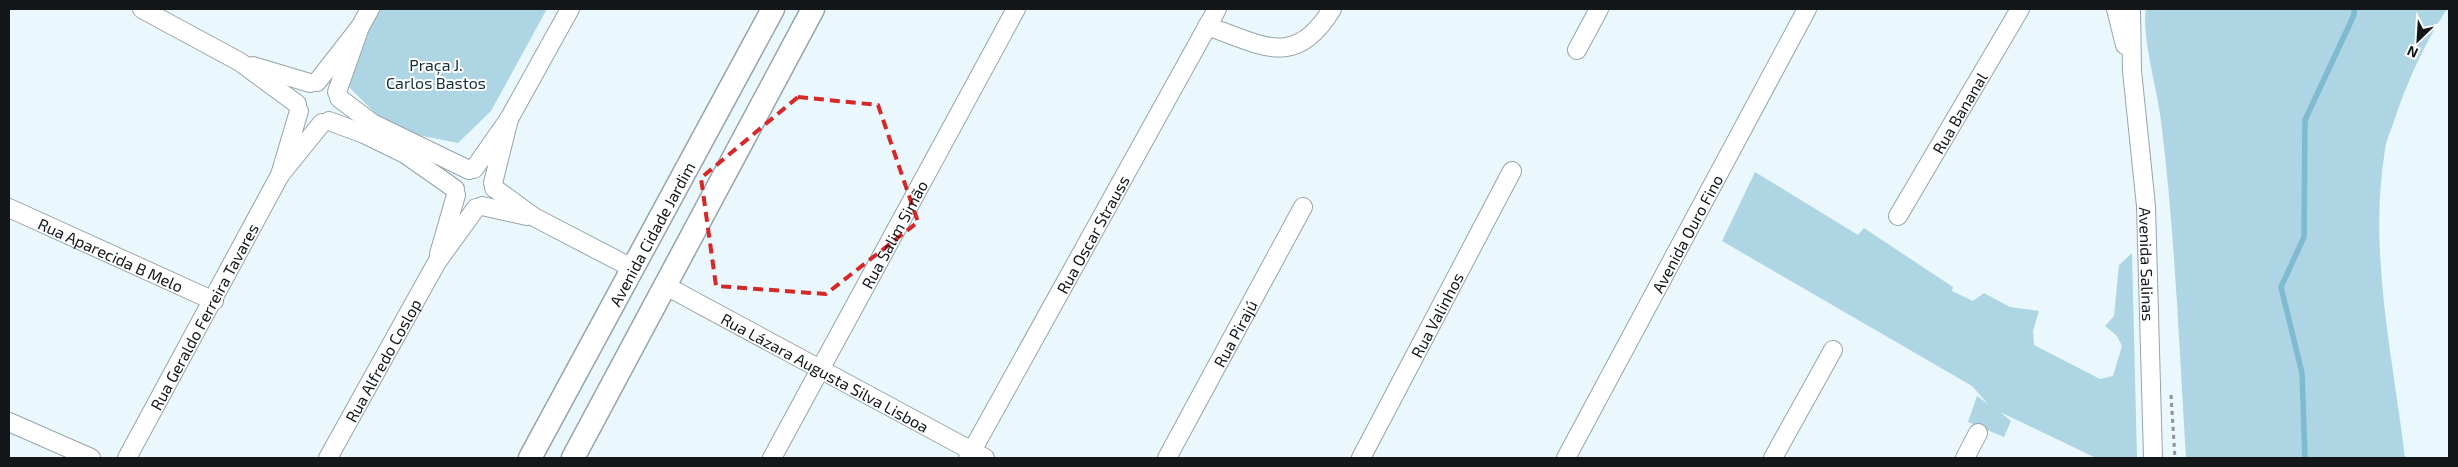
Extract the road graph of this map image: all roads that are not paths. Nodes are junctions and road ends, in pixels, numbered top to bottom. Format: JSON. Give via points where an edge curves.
{"nodes":[{"id":1,"x":142,"y":9,"type":"edge"},
{"id":2,"x":370,"y":9,"type":"edge"},
{"id":3,"x":570,"y":9,"type":"edge"},
{"id":4,"x":773,"y":9,"type":"edge"},
{"id":5,"x":813,"y":9,"type":"edge"},
{"id":6,"x":1016,"y":9,"type":"edge"},
{"id":7,"x":1218,"y":9,"type":"edge"},
{"id":8,"x":1332,"y":9,"type":"edge"},
{"id":9,"x":1599,"y":9,"type":"edge"},
{"id":10,"x":1807,"y":9,"type":"edge"},
{"id":11,"x":2020,"y":9,"type":"edge"},
{"id":12,"x":2116,"y":9,"type":"edge"},
{"id":13,"x":2131,"y":9,"type":"edge"},
{"id":14,"x":167,"y":15,"type":"edge"},
{"id":15,"x":360,"y":26,"type":"junction"},
{"id":16,"x":1208,"y":26,"type":"junction"},
{"id":17,"x":1577,"y":50,"type":"dead end"},
{"id":18,"x":240,"y":62,"type":"junction"},
{"id":19,"x":2132,"y":71,"type":"junction"},
{"id":20,"x":314,"y":82,"type":"junction"},
{"id":21,"x":338,"y":95,"type":"junction"},
{"id":22,"x":298,"y":107,"type":"junction"},
{"id":23,"x":509,"y":119,"type":"junction"},
{"id":24,"x":325,"y":122,"type":"junction"},
{"id":25,"x":472,"y":170,"type":"junction"},
{"id":26,"x":1512,"y":171,"type":"dead end"},
{"id":27,"x":280,"y":175,"type":"junction"},
{"id":28,"x":493,"y":186,"type":"junction"},
{"id":29,"x":456,"y":192,"type":"junction"},
{"id":30,"x":479,"y":207,"type":"junction"},
{"id":31,"x":1303,"y":207,"type":"dead end"},
{"id":32,"x":9,"y":208,"type":"edge"},
{"id":33,"x":1898,"y":216,"type":"dead end"},
{"id":34,"x":534,"y":217,"type":"junction"},
{"id":35,"x":436,"y":262,"type":"junction"},
{"id":36,"x":634,"y":269,"type":"junction"},
{"id":37,"x":666,"y":286,"type":"junction"},
{"id":38,"x":214,"y":301,"type":"junction"},
{"id":39,"x":1833,"y":350,"type":"dead end"},
{"id":40,"x":821,"y":372,"type":"junction"},
{"id":41,"x":9,"y":422,"type":"edge"},
{"id":42,"x":1978,"y":433,"type":"dead end"},
{"id":43,"x":975,"y":456,"type":"edge"},
{"id":44,"x":91,"y":458,"type":"edge"},
{"id":45,"x":127,"y":458,"type":"edge"},
{"id":46,"x":328,"y":458,"type":"edge"},
{"id":47,"x":530,"y":458,"type":"edge"},
{"id":48,"x":573,"y":458,"type":"edge"},
{"id":49,"x":772,"y":458,"type":"edge"},
{"id":50,"x":1167,"y":458,"type":"edge"},
{"id":51,"x":1361,"y":458,"type":"edge"},
{"id":52,"x":1566,"y":458,"type":"edge"},
{"id":53,"x":1773,"y":458,"type":"edge"},
{"id":54,"x":1964,"y":458,"type":"edge"},
{"id":55,"x":2153,"y":458,"type":"edge"}],
"edges":[{"from":1,"to":14,"type":"street"},
{"from":2,"to":15,"type":"street"},
{"from":3,"to":23,"type":"street"},
{"from":4,"to":36,"type":"main road","name":"Avenida Cidade Jardim"},
{"from":5,"to":37,"type":"main road"},
{"from":6,"to":40,"type":"street","name":"Rua Salim Simão"},
{"from":7,"to":16,"type":"street","name":"Rua Oscar Strauss"},
{"from":8,"to":16,"type":"street","via":[[1317,30],[1295,46],[1271,49]]},
{"from":9,"to":17,"type":"street"},
{"from":10,"to":52,"type":"street","name":"Avenida Ouro Fino"},
{"from":11,"to":33,"type":"street","name":"Rua Bananal"},
{"from":12,"to":19,"type":"street","name":"Avenida Salinas"},
{"from":13,"to":19,"type":"street","name":"Avenida Salinas"},
{"from":14,"to":18,"type":"street"},
{"from":15,"to":20,"type":"street"},
{"from":15,"to":21,"type":"street"},
{"from":16,"to":43,"type":"street","name":"Rua Oscar Strauss"},
{"from":18,"to":20,"type":"street"},
{"from":18,"to":22,"type":"street"},
{"from":19,"to":55,"type":"street","name":"Avenida Salinas","via":[[2146,206]]},
{"from":20,"to":21,"type":"street","via":[[328,84]]},
{"from":20,"to":22,"type":"street","via":[[301,91]]},
{"from":21,"to":24,"type":"street","via":[[338,111]]},
{"from":21,"to":25,"type":"street","via":[[372,123]]},
{"from":22,"to":24,"type":"street","via":[[308,121]]},
{"from":22,"to":27,"type":"street"},
{"from":23,"to":25,"type":"street"},
{"from":23,"to":28,"type":"street"},
{"from":24,"to":27,"type":"street"},
{"from":24,"to":29,"type":"street","via":[[364,134],[405,154]]},
{"from":25,"to":28,"type":"street","via":[[486,173]]},
{"from":25,"to":29,"type":"street","via":[[459,177]]},
{"from":26,"to":51,"type":"street","name":"Rua Valinhos"},
{"from":27,"to":38,"type":"street","name":"Rua Geraldo Ferreira Tavares"},
{"from":28,"to":30,"type":"street","via":[[490,199]]},
{"from":28,"to":34,"type":"street"},
{"from":29,"to":30,"type":"street","via":[[464,205]]},
{"from":29,"to":35,"type":"street"},
{"from":30,"to":34,"type":"street"},
{"from":30,"to":35,"type":"street"},
{"from":31,"to":50,"type":"street","name":"Rua Pirajú"},
{"from":32,"to":38,"type":"street","name":"Rua Aparecida B Melo"},
{"from":34,"to":36,"type":"street"},
{"from":35,"to":46,"type":"street","name":"Rua Alfredo Coslop"},
{"from":36,"to":47,"type":"main road","name":"Avenida Cidade Jardim"},
{"from":37,"to":40,"type":"street","name":"Rua Lázara Augusta Silva Lisboa"},
{"from":37,"to":48,"type":"main road"},
{"from":38,"to":45,"type":"street","name":"Rua Geraldo Ferreira Tavares"},
{"from":39,"to":53,"type":"street"},
{"from":40,"to":43,"type":"street","name":"Rua Lázara Augusta Silva Lisboa"},
{"from":40,"to":49,"type":"street","name":"Rua Salim Simão"},
{"from":41,"to":44,"type":"street"},
{"from":42,"to":54,"type":"street"}]}
